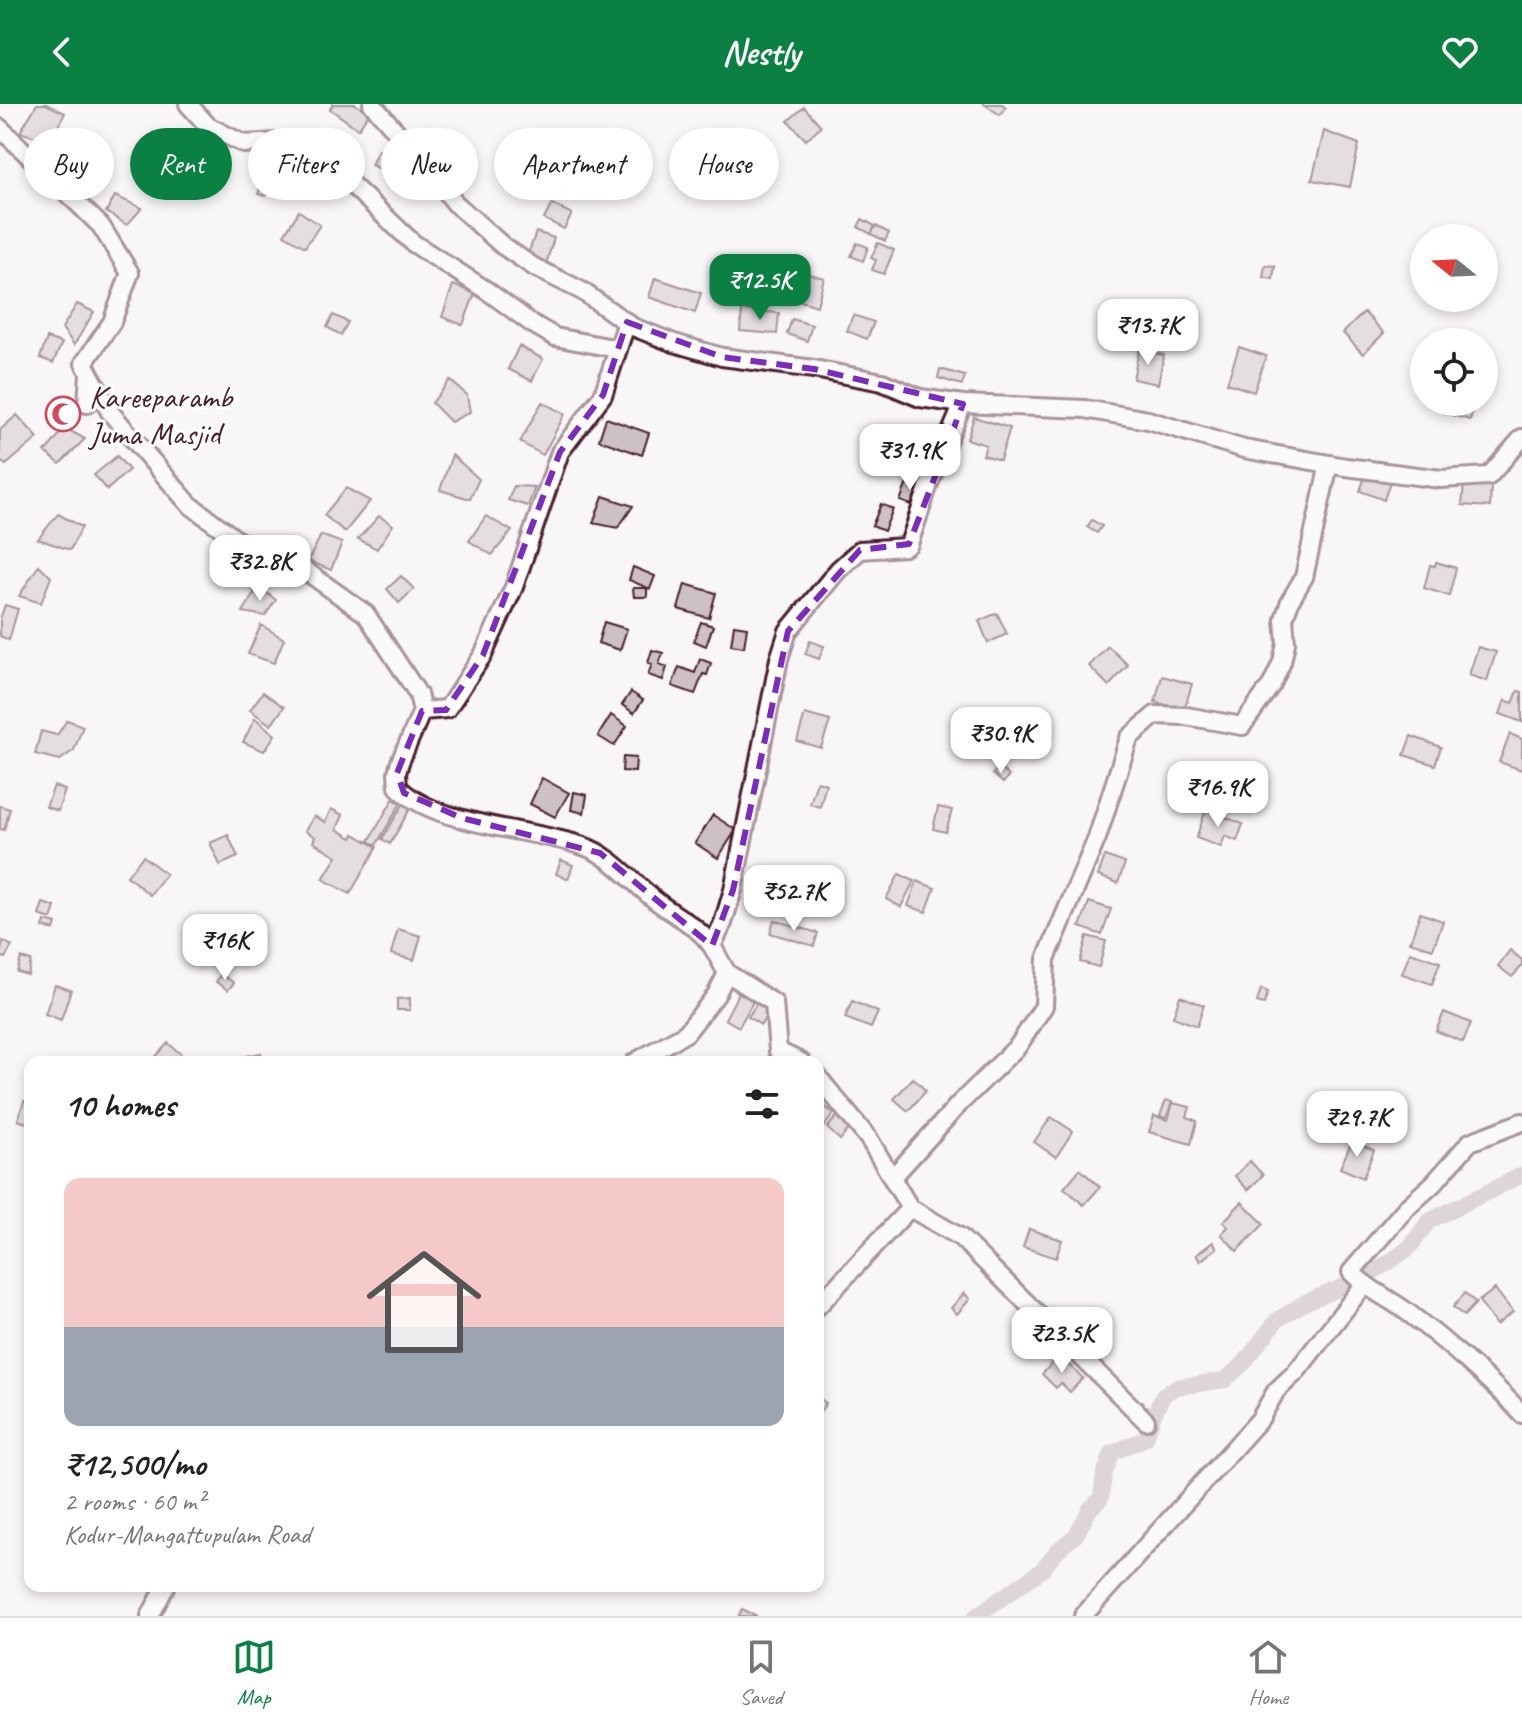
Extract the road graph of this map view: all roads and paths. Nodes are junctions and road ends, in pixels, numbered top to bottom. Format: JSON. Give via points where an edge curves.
{"nodes":[{"id":1,"x":188,"y":104,"type":"edge"},
{"id":2,"x":372,"y":104,"type":"edge"},
{"id":3,"x":0,"y":128,"type":"edge"},
{"id":4,"x":627,"y":322,"type":"junction"},
{"id":5,"x":618,"y":349,"type":"junction"},
{"id":6,"x":84,"y":363,"type":"junction"},
{"id":7,"x":87,"y":404,"type":"dead end"},
{"id":8,"x":963,"y":404,"type":"junction"},
{"id":9,"x":1522,"y":438,"type":"edge"},
{"id":10,"x":1329,"y":464,"type":"junction"},
{"id":11,"x":422,"y":711,"type":"junction"},
{"id":12,"x":712,"y":946,"type":"junction"},
{"id":13,"x":727,"y":973,"type":"junction"},
{"id":14,"x":646,"y":1056,"type":"edge"},
{"id":15,"x":774,"y":1056,"type":"edge"},
{"id":16,"x":824,"y":1084,"type":"edge"},
{"id":17,"x":1522,"y":1122,"type":"edge"},
{"id":18,"x":892,"y":1178,"type":"junction"},
{"id":19,"x":910,"y":1208,"type":"junction"},
{"id":20,"x":1368,"y":1288,"type":"junction"},
{"id":21,"x":824,"y":1300,"type":"edge"},
{"id":22,"x":1521,"y":1410,"type":"edge"},
{"id":23,"x":1146,"y":1421,"type":"dead end"},
{"id":24,"x":163,"y":1592,"type":"edge"},
{"id":25,"x":150,"y":1616,"type":"edge"},
{"id":26,"x":1083,"y":1616,"type":"edge"}],
"edges":[{"from":1,"to":5,"type":"street","via":[[208,126],[244,144],[313,148],[413,243],[531,323],[555,337]]},
{"from":2,"to":4,"type":"street","via":[[455,203],[503,246]]},
{"from":3,"to":6,"type":"street","via":[[101,226],[130,273],[112,322]]},
{"from":4,"to":5,"type":"street"},
{"from":4,"to":8,"type":"street","via":[[722,357],[882,382],[920,398]]},
{"from":5,"to":11,"type":"street","via":[[603,395],[560,452],[514,587],[483,655],[447,709]]},
{"from":6,"to":7,"type":"street","via":[[89,374]]},
{"from":6,"to":11,"type":"street","via":[[110,412],[189,504],[245,546],[303,569],[366,614],[418,694]]},
{"from":8,"to":10,"type":"street","via":[[1085,409],[1148,420],[1244,449]]},
{"from":8,"to":12,"type":"street","via":[[909,544],[860,550],[788,631],[733,890]]},
{"from":9,"to":10,"type":"street","via":[[1489,476],[1441,479]]},
{"from":10,"to":18,"type":"street","via":[[1304,577],[1284,619],[1286,643],[1272,684],[1242,726],[1155,715],[1129,738],[1097,838],[1046,959],[1044,1006],[1018,1046]]},
{"from":11,"to":12,"type":"street","via":[[397,773],[404,793],[462,818],[600,853]]},
{"from":12,"to":13,"type":"street"},
{"from":13,"to":14,"type":"street","via":[[686,1033]]},
{"from":13,"to":15,"type":"street","via":[[774,1003]]},
{"from":16,"to":18,"type":"street","via":[[869,1139]]},
{"from":17,"to":20,"type":"street","via":[[1470,1142],[1406,1208],[1351,1272]]},
{"from":18,"to":19,"type":"street"},
{"from":19,"to":21,"type":"street"},
{"from":19,"to":23,"type":"street","via":[[960,1237]]},
{"from":20,"to":22,"type":"street","via":[[1425,1325]]},
{"from":20,"to":26,"type":"street","via":[[1276,1391],[1260,1419]]},
{"from":24,"to":25,"type":"street"}]}
